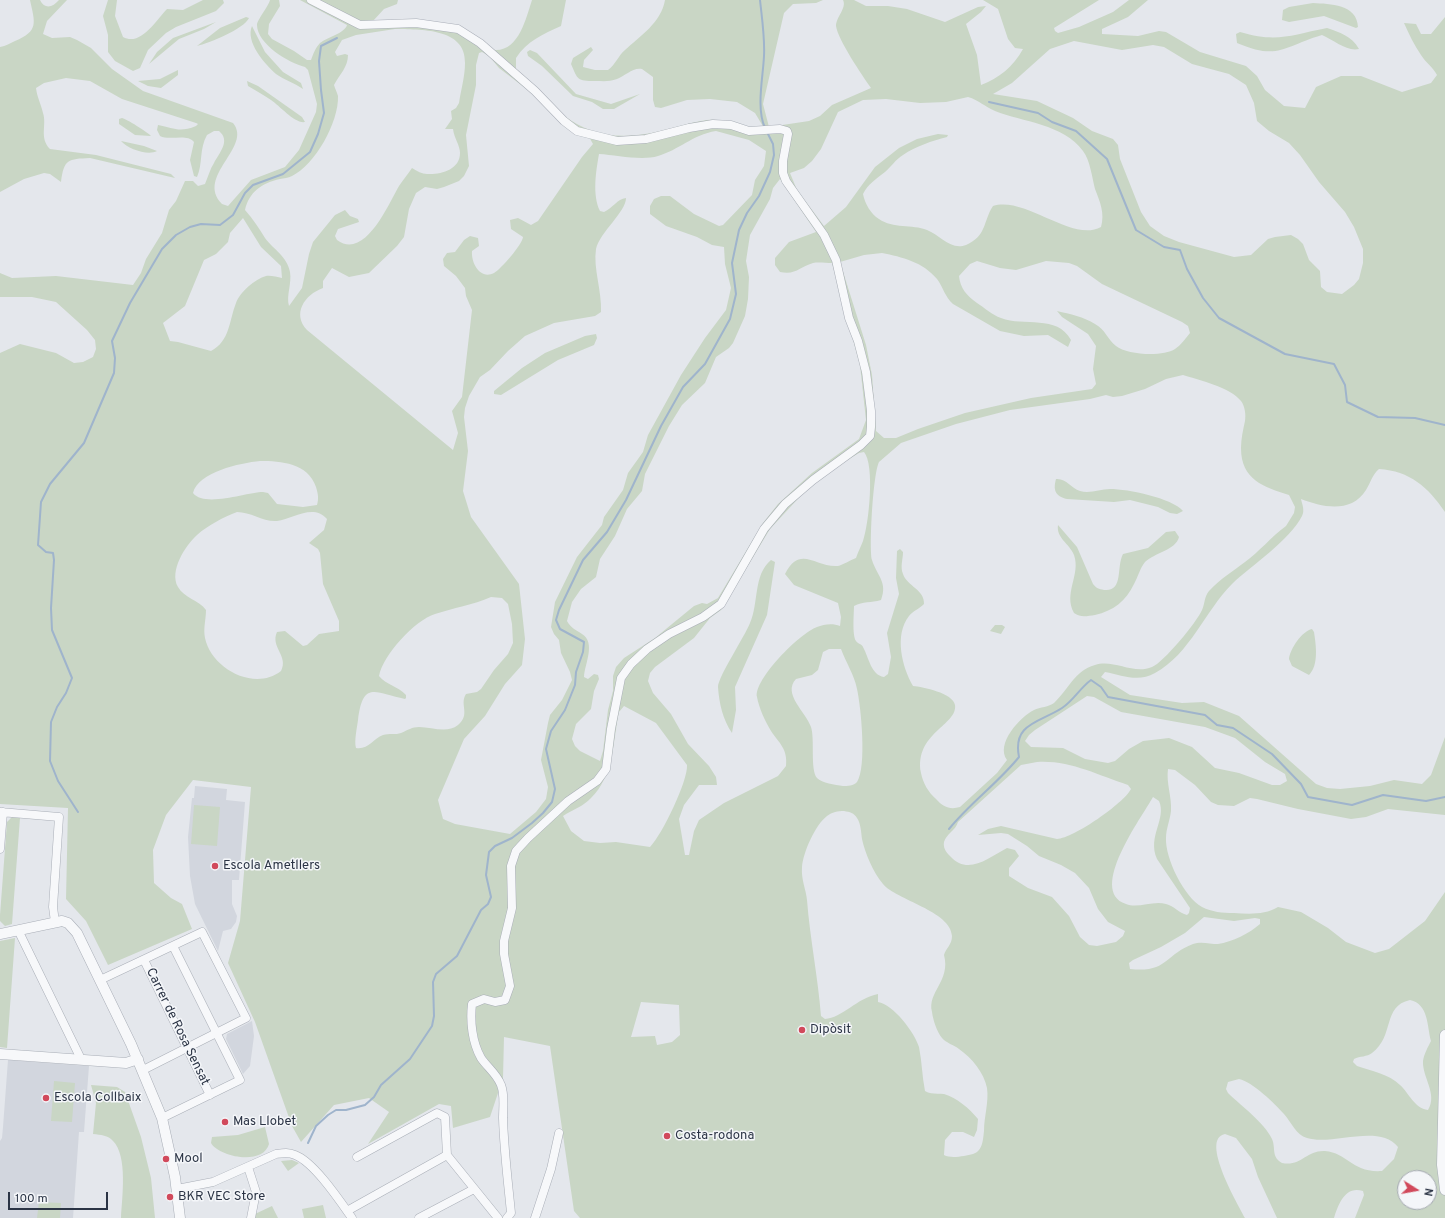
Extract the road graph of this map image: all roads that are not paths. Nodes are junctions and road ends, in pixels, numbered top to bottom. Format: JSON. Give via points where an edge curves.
{"nodes":[{"id":1,"x":311,"y":0,"type":"edge"},
{"id":2,"x":1,"y":812,"type":"edge"},
{"id":3,"x":0,"y":849,"type":"edge"},
{"id":4,"x":55,"y":922,"type":"junction"},
{"id":5,"x":18,"y":930,"type":"junction"},
{"id":6,"x":0,"y":934,"type":"edge"},
{"id":7,"x":173,"y":946,"type":"junction"},
{"id":8,"x":144,"y":960,"type":"junction"},
{"id":9,"x":100,"y":980,"type":"junction"},
{"id":10,"x":216,"y":1033,"type":"junction"},
{"id":11,"x":1445,"y":1035,"type":"edge"},
{"id":12,"x":187,"y":1048,"type":"junction"},
{"id":13,"x":0,"y":1054,"type":"edge"},
{"id":14,"x":81,"y":1059,"type":"junction"},
{"id":15,"x":138,"y":1059,"type":"junction"},
{"id":16,"x":143,"y":1070,"type":"junction"},
{"id":17,"x":210,"y":1095,"type":"junction"},
{"id":18,"x":162,"y":1118,"type":"junction"},
{"id":19,"x":559,"y":1133,"type":"dead end"},
{"id":20,"x":447,"y":1155,"type":"junction"},
{"id":21,"x":357,"y":1157,"type":"dead end"},
{"id":22,"x":248,"y":1167,"type":"junction"},
{"id":23,"x":177,"y":1189,"type":"junction"},
{"id":24,"x":474,"y":1189,"type":"junction"},
{"id":25,"x":1445,"y":1190,"type":"edge"},
{"id":26,"x":350,"y":1214,"type":"edge"},
{"id":27,"x":180,"y":1218,"type":"edge"},
{"id":28,"x":251,"y":1218,"type":"edge"},
{"id":29,"x":419,"y":1218,"type":"edge"},
{"id":30,"x":499,"y":1218,"type":"edge"},
{"id":31,"x":506,"y":1218,"type":"edge"},
{"id":32,"x":535,"y":1218,"type":"edge"}],
"edges":[{"from":1,"to":31,"type":"street","via":[[360,25],[416,23],[458,29],[480,43],[535,91],[564,121],[589,134],[617,141],[631,141],[713,124],[731,125],[749,131],[787,131],[783,173],[824,235],[836,260],[849,318],[866,372],[871,411],[870,436],[786,504],[764,529],[721,604],[703,617],[669,634],[648,648],[631,664],[621,678],[606,769],[597,781],[568,801],[516,851],[511,866],[512,908],[504,941],[510,986],[505,1000],[495,1002],[484,999],[472,1004],[471,1015],[472,1030],[479,1052],[501,1085],[504,1102],[503,1118],[511,1213]]},
{"from":2,"to":3,"type":"street"},
{"from":2,"to":4,"type":"street","via":[[59,817],[53,906]]},
{"from":4,"to":5,"type":"street"},
{"from":4,"to":9,"type":"street","via":[[68,923],[77,933]]},
{"from":5,"to":6,"type":"street"},
{"from":5,"to":14,"type":"street"},
{"from":7,"to":8,"type":"street"},
{"from":7,"to":10,"type":"street"},
{"from":7,"to":10,"type":"street","via":[[202,932],[246,1018]]},
{"from":8,"to":9,"type":"street"},
{"from":8,"to":12,"type":"street","name":"Carrer de Rosa Sensat"},
{"from":9,"to":15,"type":"street"},
{"from":10,"to":12,"type":"street"},
{"from":10,"to":17,"type":"street","via":[[240,1080]]},
{"from":11,"to":25,"type":"street","via":[[1442,1166]]},
{"from":12,"to":16,"type":"street"},
{"from":12,"to":17,"type":"street","name":"Carrer de Rosa Sensat"},
{"from":13,"to":14,"type":"street"},
{"from":14,"to":15,"type":"street","via":[[126,1063]]},
{"from":15,"to":16,"type":"street"},
{"from":16,"to":18,"type":"street"},
{"from":17,"to":18,"type":"street"},
{"from":18,"to":23,"type":"street"},
{"from":19,"to":32,"type":"street","via":[[551,1169]]},
{"from":20,"to":21,"type":"street","via":[[445,1116],[437,1113]]},
{"from":20,"to":24,"type":"street"},
{"from":20,"to":26,"type":"street"},
{"from":22,"to":23,"type":"street","via":[[213,1182]]},
{"from":22,"to":26,"type":"street","via":[[276,1154],[288,1153],[304,1160]]},
{"from":22,"to":28,"type":"street","via":[[256,1192]]},
{"from":23,"to":27,"type":"street"},
{"from":24,"to":29,"type":"street"},
{"from":24,"to":30,"type":"street"},
{"from":30,"to":31,"type":"street"}]}
